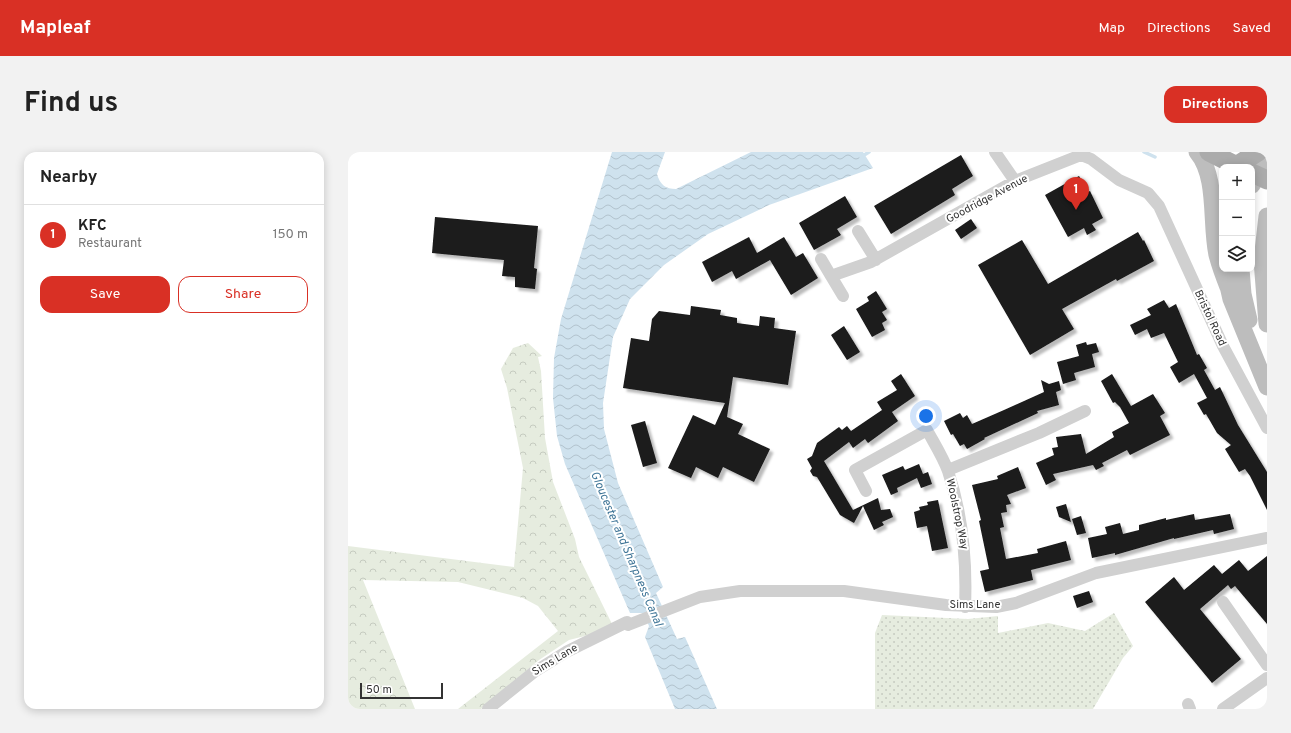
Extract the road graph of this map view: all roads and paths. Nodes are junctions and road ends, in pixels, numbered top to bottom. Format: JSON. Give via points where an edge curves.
{"nodes":[{"id":1,"x":995,"y":152,"type":"edge"},
{"id":2,"x":1197,"y":152,"type":"edge"},
{"id":3,"x":1209,"y":152,"type":"edge"},
{"id":4,"x":1259,"y":152,"type":"edge"},
{"id":5,"x":1267,"y":159,"type":"edge"},
{"id":6,"x":1234,"y":164,"type":"edge"},
{"id":7,"x":1251,"y":164,"type":"edge"},
{"id":8,"x":1255,"y":166,"type":"edge"},
{"id":9,"x":1015,"y":181,"type":"junction"},
{"id":10,"x":1159,"y":206,"type":"joint"},
{"id":11,"x":1267,"y":216,"type":"edge"},
{"id":12,"x":858,"y":231,"type":"dead end"},
{"id":13,"x":1265,"y":256,"type":"edge"},
{"id":14,"x":821,"y":259,"type":"dead end"},
{"id":15,"x":876,"y":260,"type":"junction"},
{"id":16,"x":1225,"y":272,"type":"edge"},
{"id":17,"x":1241,"y":272,"type":"edge"},
{"id":18,"x":831,"y":276,"type":"junction"},
{"id":19,"x":1228,"y":287,"type":"junction"},
{"id":20,"x":843,"y":296,"type":"dead end"},
{"id":21,"x":1267,"y":324,"type":"edge"},
{"id":22,"x":1261,"y":371,"type":"junction"},
{"id":23,"x":1267,"y":387,"type":"edge"},
{"id":24,"x":1085,"y":411,"type":"dead end"},
{"id":25,"x":1267,"y":428,"type":"edge"},
{"id":26,"x":948,"y":470,"type":"junction"},
{"id":27,"x":866,"y":491,"type":"dead end"},
{"id":28,"x":1267,"y":538,"type":"edge"},
{"id":29,"x":1223,"y":602,"type":"dead end"},
{"id":30,"x":965,"y":607,"type":"junction"},
{"id":31,"x":1267,"y":665,"type":"edge"},
{"id":32,"x":1267,"y":678,"type":"edge"},
{"id":33,"x":488,"y":709,"type":"edge"},
{"id":34,"x":1223,"y":709,"type":"edge"}],
"edges":[{"from":1,"to":9,"type":"street"},
{"from":2,"to":19,"type":"main road","via":[[1204,162],[1209,178],[1217,255]]},
{"from":3,"to":6,"type":"main road"},
{"from":4,"to":5,"type":"main road"},
{"from":4,"to":7,"type":"main road"},
{"from":5,"to":8,"type":"main road"},
{"from":9,"to":10,"type":"street","name":"Goodridge Avenue","via":[[1081,155],[1091,159],[1119,180],[1148,193]]},
{"from":9,"to":15,"type":"street","name":"Goodridge Avenue"},
{"from":10,"to":25,"type":"street","name":"Bristol Road","via":[[1223,346]]},
{"from":11,"to":13,"type":"main road"},
{"from":12,"to":15,"type":"street"},
{"from":13,"to":21,"type":"main road"},
{"from":14,"to":18,"type":"street"},
{"from":15,"to":18,"type":"street","name":"Goodridge Avenue"},
{"from":16,"to":19,"type":"main road"},
{"from":17,"to":22,"type":"main road","via":[[1243,294]]},
{"from":18,"to":20,"type":"street"},
{"from":19,"to":22,"type":"main road"},
{"from":22,"to":23,"type":"main road"},
{"from":24,"to":26,"type":"street","name":"Woolstrop Way","via":[[1039,433]]},
{"from":26,"to":27,"type":"street","name":"Woolstrop Way","via":[[927,430],[855,470]]},
{"from":26,"to":30,"type":"street","name":"Woolstrop Way","via":[[963,535],[966,561]]},
{"from":28,"to":30,"type":"street","name":"Sims Lane","via":[[1096,573],[1016,603],[996,607]]},
{"from":29,"to":31,"type":"street"},
{"from":30,"to":33,"type":"street","name":"Sims Lane","via":[[844,591],[740,591],[700,597],[628,625],[627,622],[566,652],[534,672]]},
{"from":32,"to":34,"type":"street"}]}
